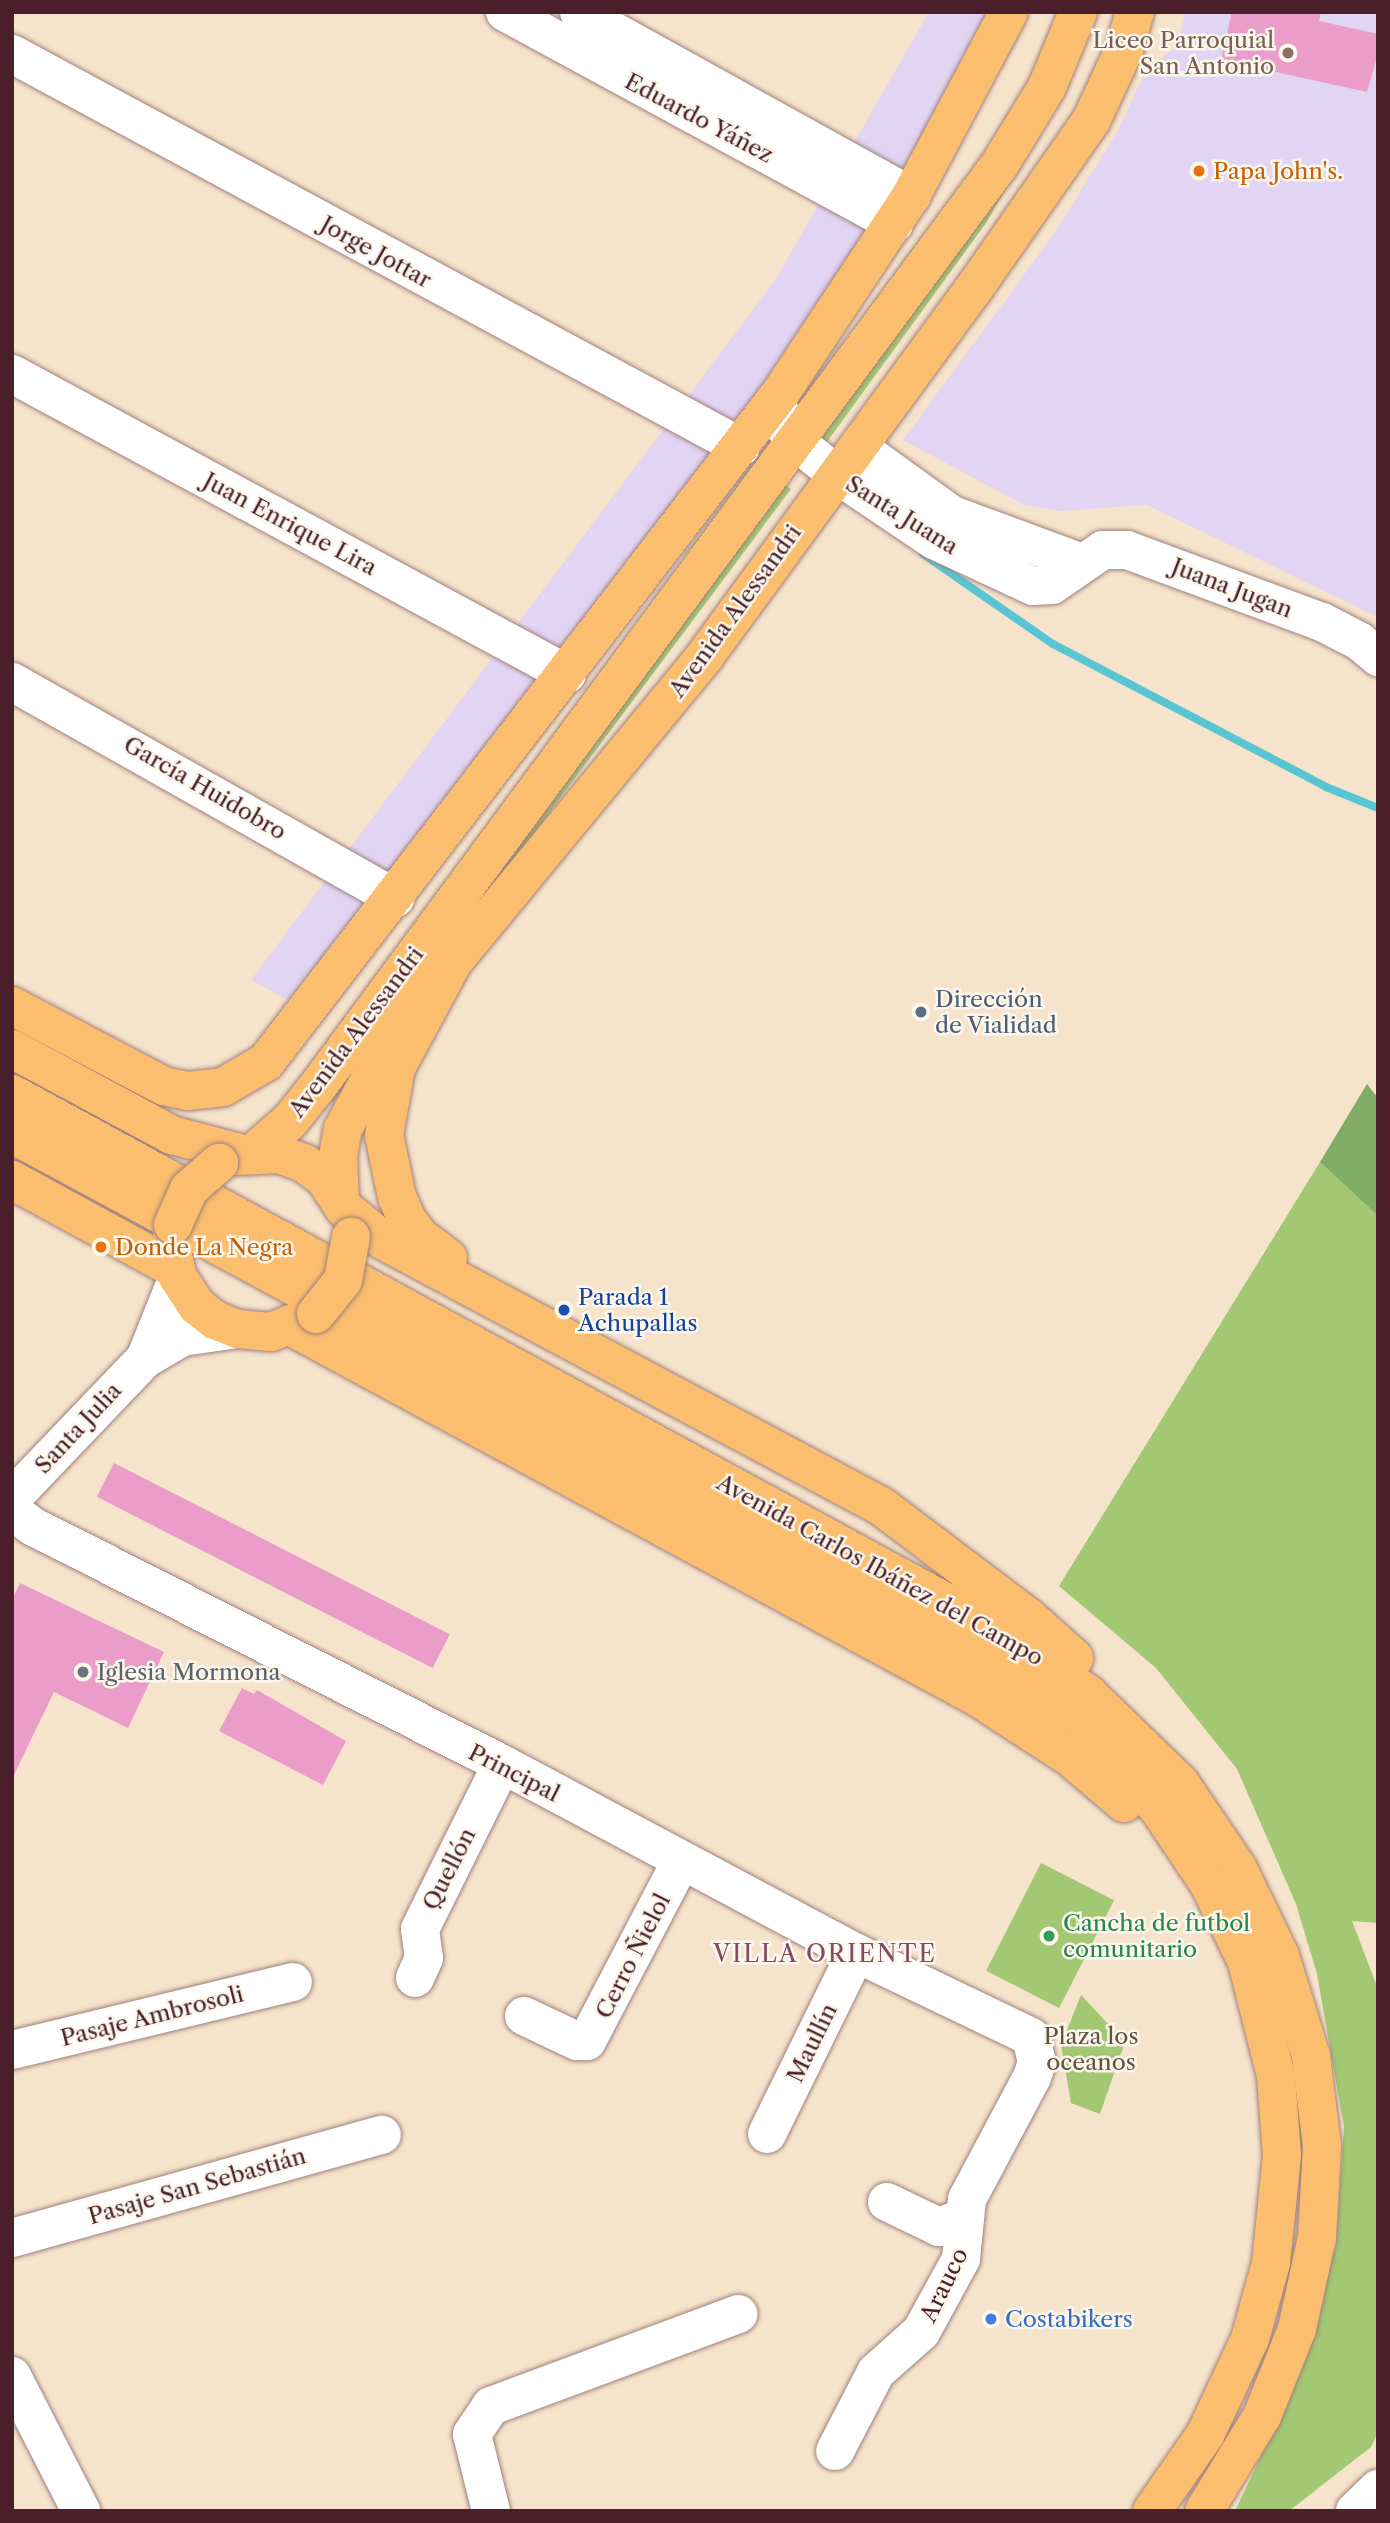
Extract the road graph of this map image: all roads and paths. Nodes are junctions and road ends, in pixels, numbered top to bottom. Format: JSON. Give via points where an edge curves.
{"nodes":[{"id":1,"x":505,"y":12,"type":"edge"},
{"id":2,"x":579,"y":12,"type":"edge"},
{"id":3,"x":1078,"y":12,"type":"edge"},
{"id":4,"x":1116,"y":12,"type":"edge"},
{"id":5,"x":1135,"y":12,"type":"edge"},
{"id":6,"x":1008,"y":20,"type":"edge"},
{"id":7,"x":12,"y":54,"type":"edge"},
{"id":8,"x":1091,"y":121,"type":"junction"},
{"id":9,"x":902,"y":210,"type":"junction"},
{"id":10,"x":12,"y":374,"type":"edge"},
{"id":11,"x":782,"y":391,"type":"junction"},
{"id":12,"x":794,"y":440,"type":"junction"},
{"id":13,"x":741,"y":447,"type":"junction"},
{"id":14,"x":847,"y":461,"type":"junction"},
{"id":15,"x":1080,"y":562,"type":"joint"},
{"id":16,"x":1378,"y":657,"type":"edge"},
{"id":17,"x":567,"y":674,"type":"junction"},
{"id":18,"x":12,"y":682,"type":"edge"},
{"id":19,"x":395,"y":898,"type":"junction"},
{"id":20,"x":453,"y":962,"type":"junction"},
{"id":21,"x":12,"y":1006,"type":"edge"},
{"id":22,"x":12,"y":1049,"type":"edge"},
{"id":23,"x":12,"y":1094,"type":"edge"},
{"id":24,"x":12,"y":1134,"type":"edge"},
{"id":25,"x":238,"y":1157,"type":"junction"},
{"id":26,"x":12,"y":1180,"type":"edge"},
{"id":27,"x":345,"y":1216,"type":"junction"},
{"id":28,"x":177,"y":1273,"type":"junction"},
{"id":29,"x":514,"y":1309,"type":"junction"},
{"id":30,"x":304,"y":1320,"type":"junction"},
{"id":31,"x":237,"y":1329,"type":"junction"},
{"id":32,"x":145,"y":1359,"type":"junction"},
{"id":33,"x":12,"y":1498,"type":"edge"},
{"id":34,"x":12,"y":1511,"type":"edge"},
{"id":35,"x":1151,"y":1751,"type":"junction"},
{"id":36,"x":502,"y":1765,"type":"junction"},
{"id":37,"x":681,"y":1861,"type":"junction"},
{"id":38,"x":1209,"y":1884,"type":"junction"},
{"id":39,"x":856,"y":1953,"type":"junction"},
{"id":40,"x":415,"y":1978,"type":"dead end"},
{"id":41,"x":293,"y":1982,"type":"dead end"},
{"id":42,"x":524,"y":2016,"type":"dead end"},
{"id":43,"x":1019,"y":2029,"type":"joint"},
{"id":44,"x":12,"y":2050,"type":"edge"},
{"id":45,"x":767,"y":2134,"type":"dead end"},
{"id":46,"x":382,"y":2135,"type":"dead end"},
{"id":47,"x":887,"y":2202,"type":"dead end"},
{"id":48,"x":965,"y":2217,"type":"junction"},
{"id":49,"x":12,"y":2238,"type":"edge"},
{"id":50,"x":738,"y":2314,"type":"dead end"},
{"id":51,"x":13,"y":2377,"type":"edge"},
{"id":52,"x":835,"y":2451,"type":"dead end"},
{"id":53,"x":1378,"y":2489,"type":"edge"},
{"id":54,"x":80,"y":2511,"type":"edge"},
{"id":55,"x":491,"y":2511,"type":"edge"},
{"id":56,"x":1152,"y":2511,"type":"edge"},
{"id":57,"x":1204,"y":2511,"type":"edge"},
{"id":58,"x":1355,"y":2511,"type":"edge"}],
"edges":[{"from":1,"to":9,"type":"street","name":"Eduardo Yáñez"},
{"from":2,"to":9,"type":"street","name":"Eduardo Yáñez"},
{"from":3,"to":12,"type":"main road","name":"Avenida Alessandri","via":[[1047,87],[1000,164]]},
{"from":4,"to":8,"type":"main road"},
{"from":5,"to":8,"type":"main road","name":"Avenida Alessandri","via":[[1124,50]]},
{"from":6,"to":9,"type":"main road"},
{"from":7,"to":13,"type":"street","name":"Jorge Jottar"},
{"from":8,"to":14,"type":"main road","name":"Avenida Alessandri"},
{"from":9,"to":11,"type":"main road"},
{"from":10,"to":17,"type":"street","name":"Juan Enrique Lira"},
{"from":11,"to":12,"type":"street","via":[[781,422]]},
{"from":11,"to":13,"type":"main road"},
{"from":12,"to":14,"type":"street"},
{"from":12,"to":25,"type":"main road","name":"Avenida Alessandri","via":[[318,1086],[290,1121]]},
{"from":13,"to":17,"type":"main road"},
{"from":14,"to":15,"type":"street","name":"Santa Juana","via":[[934,540],[1033,586],[1052,585]]},
{"from":14,"to":20,"type":"main road","name":"Avenida Alessandri","via":[[705,656]]},
{"from":15,"to":16,"type":"street","name":"Juana Jugan","via":[[1103,550],[1127,550],[1322,622]]},
{"from":17,"to":19,"type":"main road"},
{"from":18,"to":19,"type":"street","name":"García Huidobro"},
{"from":19,"to":21,"type":"main road","via":[[267,1062],[223,1087],[187,1091],[157,1083]]},
{"from":20,"to":27,"type":"main road","name":"Avenida Alessandri","via":[[356,1099],[338,1156]]},
{"from":20,"to":29,"type":"main road","via":[[396,1068],[385,1110],[389,1162],[397,1197],[420,1237]]},
{"from":22,"to":25,"type":"main road","via":[[172,1135]]},
{"from":23,"to":35,"type":"main road","name":"Avenida Carlos Ibáñez del Campo","via":[[984,1623],[1054,1668]]},
{"from":24,"to":38,"type":"main road","name":"Avenida Carlos Ibáñez del Campo","via":[[997,1669],[1063,1715],[1115,1761],[1174,1829]]},
{"from":25,"to":27,"type":"main road","via":[[279,1154],[304,1163],[325,1179]]},
{"from":25,"to":28,"type":"main road","bridge":true,"via":[[189,1189],[173,1225]]},
{"from":26,"to":28,"type":"main road"},
{"from":27,"to":29,"type":"main road"},
{"from":27,"to":30,"type":"main road","bridge":true,"via":[[343,1280]]},
{"from":28,"to":31,"type":"main road","via":[[197,1306]]},
{"from":28,"to":32,"type":"street","name":"Santa Julia"},
{"from":29,"to":35,"type":"main road","via":[[881,1506],[1057,1641]]},
{"from":30,"to":31,"type":"main road","via":[[271,1332]]},
{"from":30,"to":38,"type":"main road","via":[[1026,1726],[1114,1793]]},
{"from":31,"to":32,"type":"street","name":"Santa Julia","via":[[182,1337]]},
{"from":32,"to":33,"type":"street","name":"Santa Julia"},
{"from":34,"to":36,"type":"street","name":"Principal","via":[[32,1526]]},
{"from":35,"to":57,"type":"main road","name":"Avenida Carlos Ibáñez del Campo","via":[[1223,1843],[1280,1956],[1311,2056],[1322,2145],[1317,2237],[1297,2329],[1262,2416]]},
{"from":36,"to":37,"type":"street","name":"Principal"},
{"from":36,"to":40,"type":"street","name":"Quellón","via":[[420,1928],[424,1958]]},
{"from":37,"to":39,"type":"street","name":"Principal"},
{"from":37,"to":42,"type":"street","name":"Cerro Ñielol","via":[[587,2041],[576,2041]]},
{"from":38,"to":56,"type":"main road","name":"Avenida Carlos Ibáñez del Campo","via":[[1247,1962],[1267,2029],[1281,2123],[1281,2198],[1272,2263],[1237,2372],[1188,2464]]},
{"from":39,"to":43,"type":"street","name":"Principal"},
{"from":39,"to":45,"type":"street","name":"Maullín"},
{"from":41,"to":44,"type":"street","name":"Pasaje Ambrosoli"},
{"from":43,"to":48,"type":"street","name":"Arauco","via":[[1036,2048],[1032,2077],[974,2183]]},
{"from":46,"to":49,"type":"street","name":"Pasaje San Sebastián"},
{"from":47,"to":48,"type":"street","via":[[939,2227]]},
{"from":48,"to":52,"type":"street","name":"Arauco","via":[[965,2246],[931,2318],[876,2372]]},
{"from":50,"to":55,"type":"street","via":[[491,2406],[472,2434]]},
{"from":51,"to":54,"type":"street"},
{"from":53,"to":58,"type":"street"}]}
